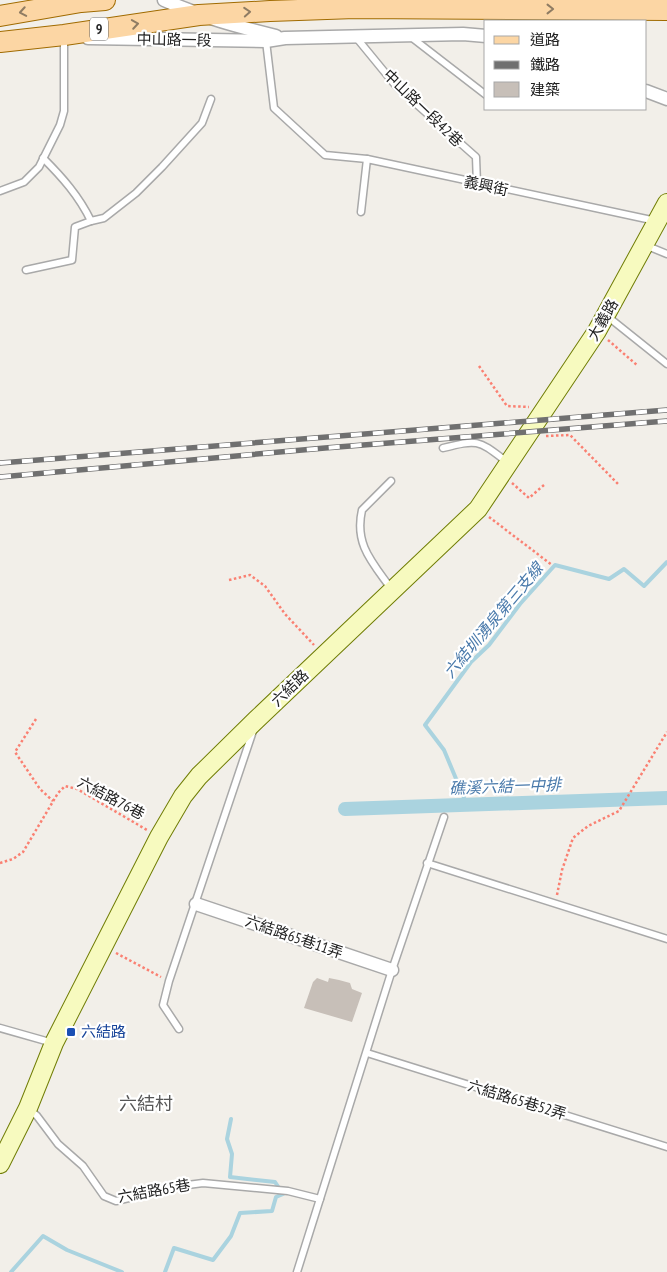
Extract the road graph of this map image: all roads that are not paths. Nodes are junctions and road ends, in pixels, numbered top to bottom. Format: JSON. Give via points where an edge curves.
{"nodes":[{"id":1,"x":105,"y":0,"type":"edge"},
{"id":2,"x":164,"y":0,"type":"edge"},
{"id":3,"x":660,"y":6,"type":"edge"},
{"id":4,"x":198,"y":15,"type":"junction"},
{"id":5,"x":0,"y":16,"type":"edge"},
{"id":6,"x":64,"y":35,"type":"junction"},
{"id":7,"x":408,"y":35,"type":"junction"},
{"id":8,"x":355,"y":36,"type":"junction"},
{"id":9,"x":484,"y":36,"type":"edge"},
{"id":10,"x":266,"y":37,"type":"junction"},
{"id":11,"x":0,"y":42,"type":"edge"},
{"id":12,"x":647,"y":91,"type":"edge"},
{"id":13,"x":484,"y":92,"type":"edge"},
{"id":14,"x":211,"y":99,"type":"dead end"},
{"id":15,"x":667,"y":100,"type":"edge"},
{"id":16,"x":43,"y":158,"type":"junction"},
{"id":17,"x":366,"y":160,"type":"junction"},
{"id":18,"x":477,"y":184,"type":"junction"},
{"id":19,"x":0,"y":191,"type":"edge"},
{"id":20,"x":667,"y":203,"type":"edge"},
{"id":21,"x":360,"y":212,"type":"dead end"},
{"id":22,"x":91,"y":221,"type":"junction"},
{"id":23,"x":657,"y":221,"type":"junction"},
{"id":24,"x":644,"y":244,"type":"junction"},
{"id":25,"x":667,"y":254,"type":"edge"},
{"id":26,"x":26,"y":270,"type":"dead end"},
{"id":27,"x":606,"y":315,"type":"junction"},
{"id":28,"x":667,"y":364,"type":"edge"},
{"id":29,"x":528,"y":434,"type":"joint"},
{"id":30,"x":443,"y":448,"type":"dead end"},
{"id":31,"x":505,"y":468,"type":"junction"},
{"id":32,"x":391,"y":481,"type":"dead end"},
{"id":33,"x":393,"y":590,"type":"junction"},
{"id":34,"x":256,"y":720,"type":"junction"},
{"id":35,"x":444,"y":816,"type":"dead end"},
{"id":36,"x":427,"y":863,"type":"junction"},
{"id":37,"x":196,"y":904,"type":"junction"},
{"id":38,"x":667,"y":939,"type":"edge"},
{"id":39,"x":392,"y":970,"type":"junction"},
{"id":40,"x":0,"y":1028,"type":"edge"},
{"id":41,"x":179,"y":1029,"type":"dead end"},
{"id":42,"x":54,"y":1043,"type":"junction"},
{"id":43,"x":367,"y":1053,"type":"junction"},
{"id":44,"x":28,"y":1108,"type":"junction"},
{"id":45,"x":667,"y":1147,"type":"edge"},
{"id":46,"x":0,"y":1164,"type":"edge"},
{"id":47,"x":320,"y":1199,"type":"junction"},
{"id":48,"x":297,"y":1272,"type":"edge"}],
"edges":[{"from":1,"to":5,"type":"main road","number":"9","one_way":true},
{"from":2,"to":4,"type":"street","name":"中山路一段"},
{"from":4,"to":3,"type":"main road","number":"9","one_way":true,"via":[[355,8]]},
{"from":6,"to":4,"type":"main road","number":"9","one_way":true},
{"from":4,"to":10,"type":"street","name":"中山路一段"},
{"from":6,"to":10,"type":"street","name":"中山路一段","via":[[92,39]]},
{"from":6,"to":11,"type":"main road","number":"9"},
{"from":6,"to":16,"type":"lane","via":[[64,110]]},
{"from":7,"to":8,"type":"street","name":"中山路一段"},
{"from":7,"to":9,"type":"street","name":"中山路一段"},
{"from":7,"to":13,"type":"lane"},
{"from":8,"to":10,"type":"street","name":"中山路一段"},
{"from":8,"to":18,"type":"lane","name":"中山路一段42巷","via":[[396,86],[476,157]]},
{"from":10,"to":17,"type":"lane","name":"義興街","via":[[274,108],[325,155]]},
{"from":12,"to":15,"type":"street"},
{"from":14,"to":22,"type":"lane","via":[[202,123],[162,167],[115,210],[104,218]]},
{"from":16,"to":19,"type":"lane","via":[[24,182]]},
{"from":16,"to":22,"type":"lane","via":[[66,181]]},
{"from":17,"to":18,"type":"lane","name":"義興街"},
{"from":17,"to":21,"type":"lane"},
{"from":18,"to":23,"type":"lane","name":"義興街"},
{"from":20,"to":23,"type":"street","name":"大義路"},
{"from":22,"to":26,"type":"lane","via":[[74,227],[72,260]]},
{"from":23,"to":24,"type":"street","name":"大義路"},
{"from":24,"to":25,"type":"lane"},
{"from":24,"to":27,"type":"street","name":"大義路"},
{"from":27,"to":28,"type":"lane"},
{"from":27,"to":29,"type":"street","name":"大義路"},
{"from":29,"to":31,"type":"street","name":"六結路"},
{"from":30,"to":31,"type":"lane","via":[[469,442],[484,445]]},
{"from":31,"to":33,"type":"street","name":"六結路","via":[[478,509]]},
{"from":32,"to":33,"type":"lane","via":[[362,510],[360,535],[366,553]]},
{"from":33,"to":34,"type":"street","name":"六結路"},
{"from":34,"to":37,"type":"lane"},
{"from":34,"to":42,"type":"street","name":"六結路","via":[[183,796]]},
{"from":35,"to":36,"type":"lane"},
{"from":36,"to":38,"type":"lane"},
{"from":36,"to":39,"type":"lane"},
{"from":37,"to":39,"type":"street","name":"六結路65巷11弄"},
{"from":37,"to":41,"type":"lane","via":[[163,1006]]},
{"from":39,"to":43,"type":"lane"},
{"from":40,"to":42,"type":"lane"},
{"from":42,"to":44,"type":"street","name":"六結路"},
{"from":43,"to":45,"type":"lane","name":"六結路65巷52弄"},
{"from":43,"to":47,"type":"lane"},
{"from":44,"to":46,"type":"street","name":"六結路"},
{"from":44,"to":47,"type":"lane","name":"六結路65巷","via":[[58,1144],[83,1166],[104,1196],[116,1200],[203,1183],[288,1191]]},
{"from":47,"to":48,"type":"lane"}]}
